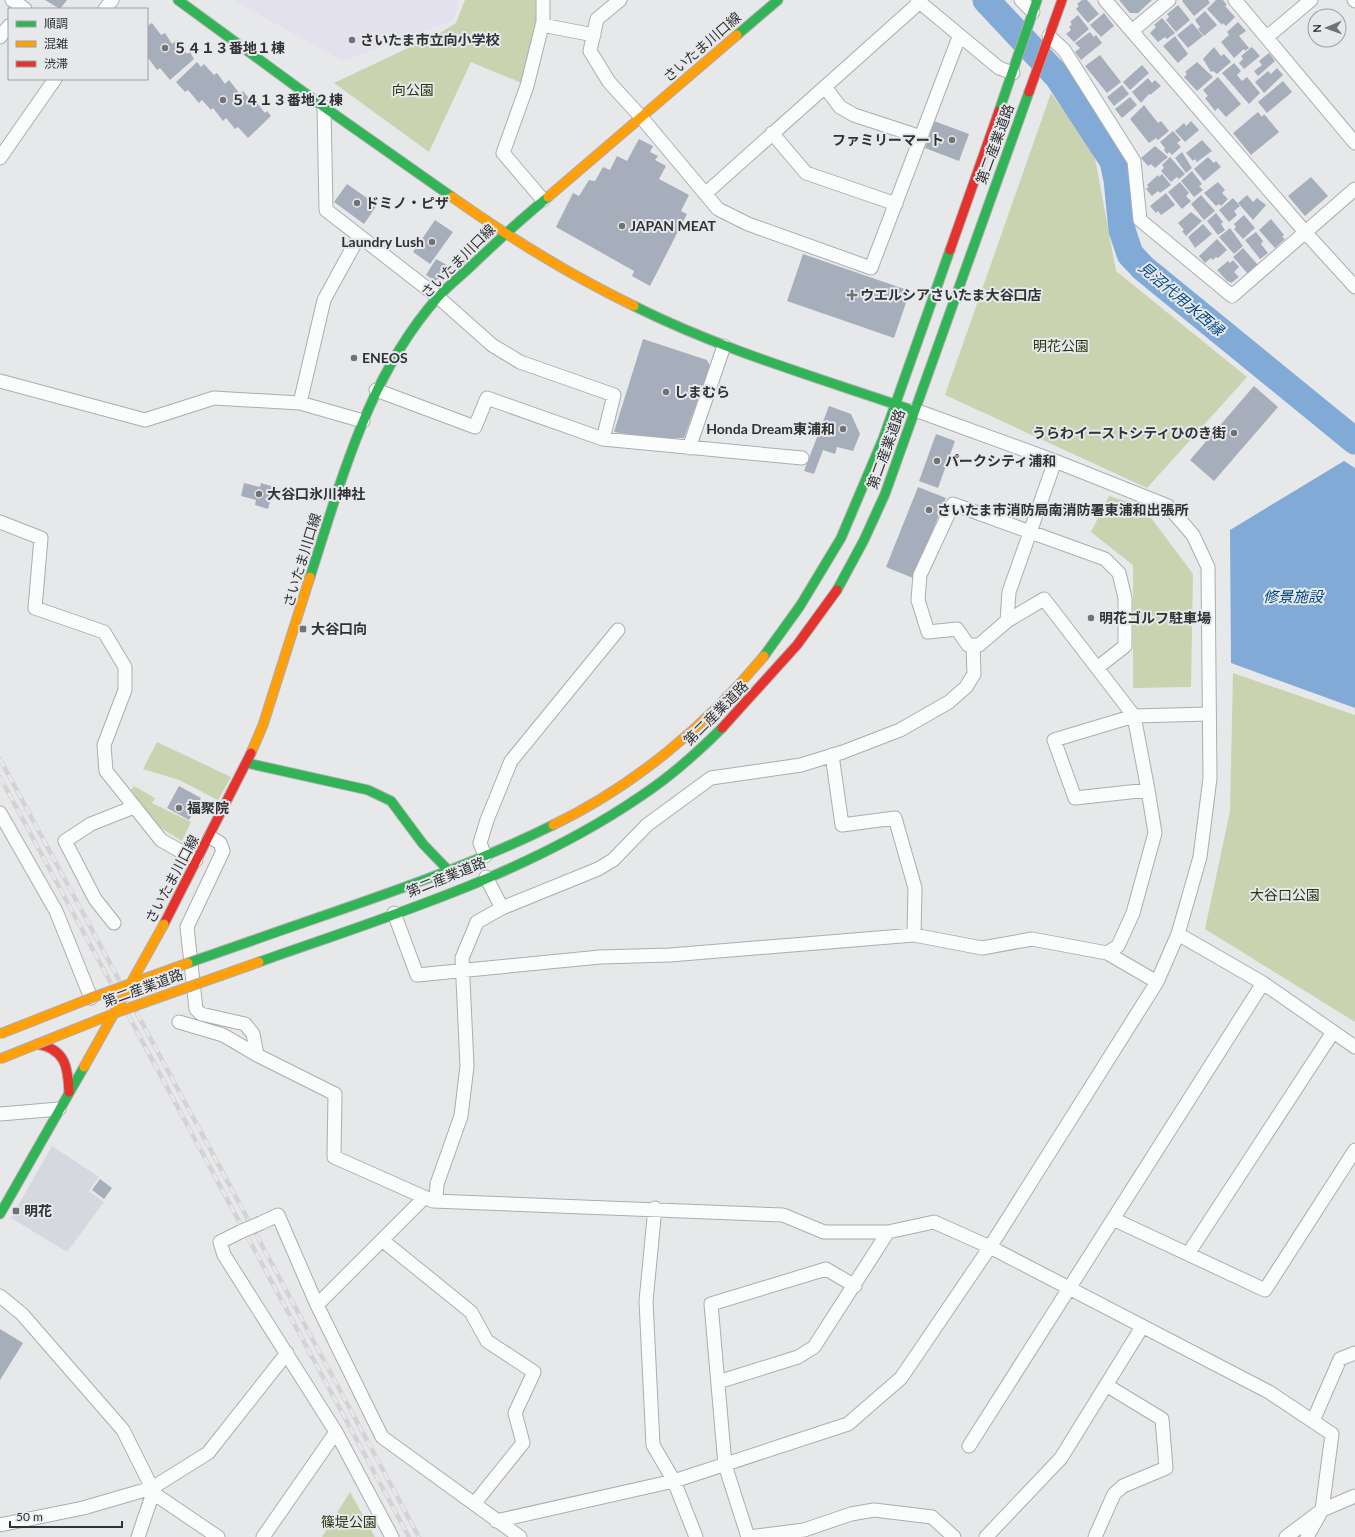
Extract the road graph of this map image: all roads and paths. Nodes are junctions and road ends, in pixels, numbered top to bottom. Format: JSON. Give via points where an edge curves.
{"nodes":[{"id":1,"x":12,"y":0,"type":"edge"},
{"id":2,"x":112,"y":0,"type":"edge"},
{"id":3,"x":178,"y":0,"type":"edge"},
{"id":4,"x":542,"y":0,"type":"edge"},
{"id":5,"x":620,"y":0,"type":"edge"},
{"id":6,"x":778,"y":0,"type":"edge"},
{"id":7,"x":1021,"y":0,"type":"edge"},
{"id":8,"x":1062,"y":0,"type":"edge"},
{"id":9,"x":1105,"y":0,"type":"edge"},
{"id":10,"x":1169,"y":0,"type":"edge"},
{"id":11,"x":1235,"y":0,"type":"edge"},
{"id":12,"x":1311,"y":0,"type":"edge"},
{"id":13,"x":919,"y":1,"type":"edge"},
{"id":14,"x":1035,"y":6,"type":"edge"},
{"id":15,"x":22,"y":8,"type":"edge"},
{"id":16,"x":106,"y":8,"type":"edge"},
{"id":17,"x":542,"y":25,"type":"junction"},
{"id":18,"x":8,"y":27,"type":"edge"},
{"id":19,"x":1133,"y":30,"type":"junction"},
{"id":20,"x":594,"y":35,"type":"junction"},
{"id":21,"x":1049,"y":36,"type":"junction"},
{"id":22,"x":0,"y":37,"type":"edge"},
{"id":23,"x":959,"y":37,"type":"junction"},
{"id":24,"x":1267,"y":37,"type":"junction"},
{"id":25,"x":1013,"y":73,"type":"junction"},
{"id":26,"x":54,"y":80,"type":"edge"},
{"id":27,"x":824,"y":87,"type":"junction"},
{"id":28,"x":324,"y":107,"type":"junction"},
{"id":29,"x":641,"y":117,"type":"junction"},
{"id":30,"x":772,"y":133,"type":"junction"},
{"id":31,"x":921,"y":137,"type":"junction"},
{"id":32,"x":1355,"y":143,"type":"edge"},
{"id":33,"x":0,"y":158,"type":"edge"},
{"id":34,"x":1355,"y":189,"type":"edge"},
{"id":35,"x":705,"y":194,"type":"junction"},
{"id":36,"x":543,"y":200,"type":"junction"},
{"id":37,"x":896,"y":204,"type":"junction"},
{"id":38,"x":1305,"y":232,"type":"junction"},
{"id":39,"x":504,"y":234,"type":"junction"},
{"id":40,"x":359,"y":236,"type":"junction"},
{"id":41,"x":1355,"y":287,"type":"edge"},
{"id":42,"x":438,"y":297,"type":"junction"},
{"id":43,"x":724,"y":346,"type":"junction"},
{"id":44,"x":0,"y":381,"type":"edge"},
{"id":45,"x":376,"y":390,"type":"junction"},
{"id":46,"x":300,"y":403,"type":"junction"},
{"id":47,"x":895,"y":404,"type":"junction"},
{"id":48,"x":915,"y":410,"type":"junction"},
{"id":49,"x":363,"y":421,"type":"junction"},
{"id":50,"x":603,"y":439,"type":"junction"},
{"id":51,"x":689,"y":448,"type":"junction"},
{"id":52,"x":802,"y":458,"type":"dead end"},
{"id":53,"x":1055,"y":461,"type":"junction"},
{"id":54,"x":0,"y":522,"type":"edge"},
{"id":55,"x":1030,"y":531,"type":"junction"},
{"id":56,"x":1007,"y":621,"type":"junction"},
{"id":57,"x":618,"y":630,"type":"dead end"},
{"id":58,"x":973,"y":645,"type":"junction"},
{"id":59,"x":1098,"y":668,"type":"junction"},
{"id":60,"x":1210,"y":714,"type":"junction"},
{"id":61,"x":1134,"y":716,"type":"junction"},
{"id":62,"x":832,"y":755,"type":"junction"},
{"id":63,"x":247,"y":763,"type":"junction"},
{"id":64,"x":1148,"y":790,"type":"junction"},
{"id":65,"x":134,"y":807,"type":"junction"},
{"id":66,"x":0,"y":813,"type":"edge"},
{"id":67,"x":210,"y":837,"type":"junction"},
{"id":68,"x":485,"y":856,"type":"junction"},
{"id":69,"x":196,"y":860,"type":"junction"},
{"id":70,"x":448,"y":870,"type":"junction"},
{"id":71,"x":486,"y":877,"type":"junction"},
{"id":72,"x":502,"y":908,"type":"junction"},
{"id":73,"x":394,"y":913,"type":"junction"},
{"id":74,"x":114,"y":922,"type":"dead end"},
{"id":75,"x":1178,"y":934,"type":"junction"},
{"id":76,"x":914,"y":935,"type":"junction"},
{"id":77,"x":1107,"y":953,"type":"junction"},
{"id":78,"x":463,"y":971,"type":"junction"},
{"id":79,"x":1156,"y":982,"type":"junction"},
{"id":80,"x":1263,"y":983,"type":"junction"},
{"id":81,"x":132,"y":984,"type":"junction"},
{"id":82,"x":91,"y":998,"type":"junction"},
{"id":83,"x":115,"y":1012,"type":"junction"},
{"id":84,"x":179,"y":1022,"type":"dead end"},
{"id":85,"x":1333,"y":1032,"type":"junction"},
{"id":86,"x":0,"y":1034,"type":"edge"},
{"id":87,"x":37,"y":1044,"type":"junction"},
{"id":88,"x":1355,"y":1047,"type":"edge"},
{"id":89,"x":257,"y":1056,"type":"junction"},
{"id":90,"x":0,"y":1059,"type":"edge"},
{"id":91,"x":68,"y":1092,"type":"junction"},
{"id":92,"x":59,"y":1109,"type":"junction"},
{"id":93,"x":0,"y":1114,"type":"edge"},
{"id":94,"x":1355,"y":1150,"type":"edge"},
{"id":95,"x":430,"y":1199,"type":"junction"},
{"id":96,"x":3,"y":1201,"type":"edge"},
{"id":97,"x":655,"y":1208,"type":"junction"},
{"id":98,"x":0,"y":1214,"type":"edge"},
{"id":99,"x":1114,"y":1219,"type":"junction"},
{"id":100,"x":888,"y":1232,"type":"junction"},
{"id":101,"x":382,"y":1240,"type":"junction"},
{"id":102,"x":990,"y":1247,"type":"junction"},
{"id":103,"x":1188,"y":1254,"type":"junction"},
{"id":104,"x":855,"y":1286,"type":"junction"},
{"id":105,"x":1070,"y":1288,"type":"junction"},
{"id":106,"x":0,"y":1296,"type":"edge"},
{"id":107,"x":317,"y":1305,"type":"junction"},
{"id":108,"x":1142,"y":1327,"type":"junction"},
{"id":109,"x":287,"y":1353,"type":"junction"},
{"id":110,"x":1355,"y":1353,"type":"edge"},
{"id":111,"x":718,"y":1382,"type":"junction"},
{"id":112,"x":1106,"y":1385,"type":"junction"},
{"id":113,"x":1313,"y":1421,"type":"junction"},
{"id":114,"x":336,"y":1432,"type":"junction"},
{"id":115,"x":969,"y":1446,"type":"dead end"},
{"id":116,"x":725,"y":1465,"type":"junction"},
{"id":117,"x":674,"y":1481,"type":"junction"},
{"id":118,"x":153,"y":1490,"type":"junction"},
{"id":119,"x":1355,"y":1496,"type":"edge"},
{"id":120,"x":474,"y":1504,"type":"junction"},
{"id":121,"x":1322,"y":1510,"type":"junction"},
{"id":122,"x":498,"y":1522,"type":"junction"},
{"id":123,"x":0,"y":1525,"type":"edge"},
{"id":124,"x":519,"y":1536,"type":"edge"},
{"id":125,"x":138,"y":1537,"type":"edge"},
{"id":126,"x":218,"y":1537,"type":"edge"},
{"id":127,"x":262,"y":1537,"type":"edge"},
{"id":128,"x":392,"y":1537,"type":"edge"},
{"id":129,"x":696,"y":1537,"type":"edge"},
{"id":130,"x":748,"y":1537,"type":"edge"},
{"id":131,"x":954,"y":1537,"type":"edge"},
{"id":132,"x":986,"y":1537,"type":"edge"},
{"id":133,"x":1095,"y":1537,"type":"edge"},
{"id":134,"x":1286,"y":1537,"type":"edge"},
{"id":135,"x":1307,"y":1537,"type":"edge"}],
"edges":[{"from":1,"to":15,"type":"street"},
{"from":2,"to":16,"type":"street"},
{"from":3,"to":28,"type":"main road"},
{"from":4,"to":17,"type":"street"},
{"from":5,"to":20,"type":"street","via":[[597,19]]},
{"from":6,"to":29,"type":"main road","name":"さいたま川口線"},
{"from":7,"to":14,"type":"street"},
{"from":8,"to":21,"type":"main road","name":"第二産業道路"},
{"from":9,"to":19,"type":"street"},
{"from":10,"to":19,"type":"street"},
{"from":11,"to":24,"type":"street"},
{"from":12,"to":24,"type":"street"},
{"from":13,"to":23,"type":"street"},
{"from":13,"to":27,"type":"street"},
{"from":14,"to":25,"type":"main road","name":"第二産業道路"},
{"from":17,"to":20,"type":"street"},
{"from":17,"to":36,"type":"street","via":[[527,86],[503,153]]},
{"from":18,"to":22,"type":"street"},
{"from":19,"to":38,"type":"street"},
{"from":20,"to":29,"type":"street","via":[[590,51],[609,82]]},
{"from":21,"to":38,"type":"street","via":[[1064,50],[1134,161],[1140,220],[1232,296]]},
{"from":21,"to":48,"type":"main road","name":"第二産業道路"},
{"from":23,"to":25,"type":"street","via":[[999,68]]},
{"from":23,"to":31,"type":"street"},
{"from":24,"to":32,"type":"street"},
{"from":25,"to":47,"type":"main road","name":"第二産業道路"},
{"from":26,"to":33,"type":"street"},
{"from":27,"to":30,"type":"street"},
{"from":27,"to":31,"type":"street","via":[[840,107]]},
{"from":28,"to":39,"type":"main road"},
{"from":28,"to":40,"type":"street","via":[[326,210]]},
{"from":29,"to":35,"type":"street"},
{"from":29,"to":36,"type":"main road","name":"さいたま川口線"},
{"from":30,"to":35,"type":"street"},
{"from":30,"to":37,"type":"street","via":[[806,173]]},
{"from":31,"to":37,"type":"street"},
{"from":34,"to":38,"type":"street"},
{"from":35,"to":37,"type":"street","via":[[718,209],[748,224],[871,268]]},
{"from":36,"to":39,"type":"main road","name":"さいたま川口線"},
{"from":38,"to":41,"type":"street"},
{"from":39,"to":42,"type":"main road","name":"さいたま川口線"},
{"from":39,"to":43,"type":"main road","via":[[631,306]]},
{"from":40,"to":42,"type":"street"},
{"from":40,"to":46,"type":"street","via":[[324,300]]},
{"from":42,"to":45,"type":"main road","name":"さいたま川口線","via":[[401,346]]},
{"from":42,"to":50,"type":"street","via":[[492,345],[520,362],[614,395]]},
{"from":43,"to":47,"type":"main road"},
{"from":43,"to":51,"type":"street"},
{"from":44,"to":46,"type":"street","via":[[145,420],[214,398]]},
{"from":45,"to":49,"type":"main road","name":"さいたま川口線"},
{"from":45,"to":50,"type":"street","via":[[475,427],[487,398]]},
{"from":46,"to":49,"type":"street"},
{"from":47,"to":48,"type":"main road"},
{"from":47,"to":68,"type":"main road","name":"第二産業道路","via":[[883,440],[841,538],[800,606],[763,657],[719,706],[665,754],[613,792],[566,819]]},
{"from":48,"to":53,"type":"street"},
{"from":48,"to":71,"type":"main road","name":"第二産業道路","via":[[868,534],[839,587],[802,638],[744,707],[710,742],[670,775],[620,810],[534,856]]},
{"from":49,"to":63,"type":"main road","name":"さいたま川口線","via":[[347,462],[275,690]]},
{"from":50,"to":51,"type":"street"},
{"from":51,"to":52,"type":"street"},
{"from":53,"to":55,"type":"street"},
{"from":53,"to":60,"type":"street","via":[[1168,506],[1193,535],[1208,567]]},
{"from":54,"to":65,"type":"street","via":[[41,538],[35,608],[104,632],[125,667],[125,690],[104,745],[106,771]]},
{"from":55,"to":56,"type":"street","via":[[1009,592]]},
{"from":55,"to":58,"type":"street","via":[[953,504],[920,575],[918,600],[928,632],[957,629],[968,645]]},
{"from":55,"to":59,"type":"street","via":[[1105,559],[1119,573],[1125,598],[1125,646]]},
{"from":56,"to":58,"type":"street","via":[[979,645]]},
{"from":56,"to":59,"type":"street","via":[[1044,599]]},
{"from":57,"to":68,"type":"street","via":[[511,761],[480,843]]},
{"from":58,"to":62,"type":"street","via":[[974,674],[966,688],[949,702],[900,730]]},
{"from":59,"to":61,"type":"street"},
{"from":60,"to":61,"type":"street"},
{"from":60,"to":75,"type":"street","via":[[1210,778],[1200,857]]},
{"from":61,"to":64,"type":"street"},
{"from":61,"to":64,"type":"street","via":[[1054,740],[1075,798]]},
{"from":62,"to":72,"type":"street","via":[[801,765],[711,778],[647,825],[613,860],[598,869]]},
{"from":62,"to":76,"type":"street","via":[[842,825],[895,818],[915,888]]},
{"from":63,"to":67,"type":"main road","name":"さいたま川口線"},
{"from":63,"to":70,"type":"main road","via":[[368,790],[392,801],[423,844]]},
{"from":64,"to":77,"type":"street","via":[[1155,833],[1134,913],[1118,946]]},
{"from":65,"to":69,"type":"street","via":[[161,840]]},
{"from":65,"to":74,"type":"street","via":[[91,824],[66,841],[95,899]]},
{"from":66,"to":82,"type":"street","via":[[56,911]]},
{"from":67,"to":69,"type":"main road","name":"さいたま川口線"},
{"from":67,"to":89,"type":"street","via":[[220,842],[223,851],[187,927],[196,1010],[201,1014],[245,1024],[253,1034]]},
{"from":68,"to":70,"type":"main road","name":"第二産業道路"},
{"from":69,"to":81,"type":"main road","name":"さいたま川口線","bridge":true},
{"from":70,"to":81,"type":"main road","name":"第二産業道路","bridge":true},
{"from":71,"to":72,"type":"street"},
{"from":71,"to":73,"type":"main road","name":"第二産業道路"},
{"from":72,"to":78,"type":"street","via":[[477,922],[462,958]]},
{"from":73,"to":78,"type":"street","via":[[417,975]]},
{"from":73,"to":83,"type":"main road","name":"第二産業道路","bridge":true},
{"from":75,"to":79,"type":"street"},
{"from":75,"to":80,"type":"street"},
{"from":76,"to":77,"type":"street","via":[[982,948],[1032,939]]},
{"from":76,"to":78,"type":"street","via":[[670,955],[600,957]]},
{"from":77,"to":79,"type":"street"},
{"from":78,"to":95,"type":"street","via":[[467,1066],[461,1116]]},
{"from":79,"to":102,"type":"street"},
{"from":80,"to":85,"type":"street"},
{"from":80,"to":99,"type":"street"},
{"from":81,"to":82,"type":"main road","name":"第二産業道路","bridge":true},
{"from":81,"to":83,"type":"main road","name":"さいたま川口線","bridge":true},
{"from":82,"to":86,"type":"main road","name":"第二産業道路","bridge":true},
{"from":83,"to":87,"type":"main road","name":"第二産業道路","bridge":true},
{"from":83,"to":91,"type":"main road","name":"さいたま川口線","bridge":true},
{"from":84,"to":89,"type":"street","via":[[223,1035]]},
{"from":85,"to":88,"type":"street"},
{"from":85,"to":103,"type":"street"},
{"from":87,"to":90,"type":"main road","name":"第二産業道路","bridge":true},
{"from":87,"to":91,"type":"main road","via":[[51,1047],[64,1061]]},
{"from":89,"to":95,"type":"street","via":[[335,1094],[334,1157]]},
{"from":91,"to":92,"type":"main road","name":"さいたま川口線"},
{"from":92,"to":93,"type":"street"},
{"from":92,"to":96,"type":"main road","name":"さいたま川口線"},
{"from":94,"to":103,"type":"street","via":[[1265,1290]]},
{"from":95,"to":97,"type":"street"},
{"from":95,"to":101,"type":"street"},
{"from":96,"to":98,"type":"main road","name":"さいたま川口線"},
{"from":97,"to":100,"type":"street","via":[[783,1215],[824,1232]]},
{"from":97,"to":117,"type":"street","via":[[646,1301],[653,1445]]},
{"from":99,"to":103,"type":"street"},
{"from":99,"to":105,"type":"street"},
{"from":100,"to":102,"type":"street","via":[[934,1222]]},
{"from":100,"to":104,"type":"street"},
{"from":101,"to":107,"type":"street"},
{"from":101,"to":120,"type":"street","via":[[471,1312],[487,1340],[534,1372],[515,1413],[523,1443]]},
{"from":102,"to":105,"type":"street"},
{"from":102,"to":116,"type":"street","via":[[901,1378],[848,1424]]},
{"from":104,"to":111,"type":"street","via":[[814,1347],[798,1357]]},
{"from":104,"to":111,"type":"street","via":[[826,1270],[711,1304]]},
{"from":105,"to":108,"type":"street"},
{"from":105,"to":115,"type":"street"},
{"from":106,"to":118,"type":"street","via":[[22,1314],[123,1430]]},
{"from":107,"to":109,"type":"street","bridge":true,"via":[[278,1215],[220,1242],[224,1255]]},
{"from":107,"to":120,"type":"street","via":[[382,1437]]},
{"from":108,"to":112,"type":"street"},
{"from":108,"to":113,"type":"street","via":[[1269,1392]]},
{"from":109,"to":114,"type":"street"},
{"from":109,"to":118,"type":"street","via":[[208,1453]]},
{"from":110,"to":113,"type":"street","via":[[1340,1359]]},
{"from":111,"to":116,"type":"street"},
{"from":112,"to":132,"type":"street","via":[[1061,1458]]},
{"from":112,"to":133,"type":"street","via":[[1162,1419],[1166,1468],[1123,1486],[1114,1494]]},
{"from":113,"to":121,"type":"street","via":[[1332,1434]]},
{"from":114,"to":127,"type":"street"},
{"from":114,"to":128,"type":"street"},
{"from":116,"to":117,"type":"street"},
{"from":116,"to":130,"type":"street"},
{"from":117,"to":122,"type":"street"},
{"from":117,"to":129,"type":"street"},
{"from":118,"to":123,"type":"street"},
{"from":118,"to":125,"type":"street"},
{"from":118,"to":126,"type":"street"},
{"from":119,"to":121,"type":"street"},
{"from":120,"to":122,"type":"street"},
{"from":121,"to":134,"type":"street"},
{"from":121,"to":135,"type":"street"},
{"from":122,"to":124,"type":"street"},
{"from":130,"to":131,"type":"street","via":[[804,1530],[851,1514],[874,1510],[932,1517]]}]}
